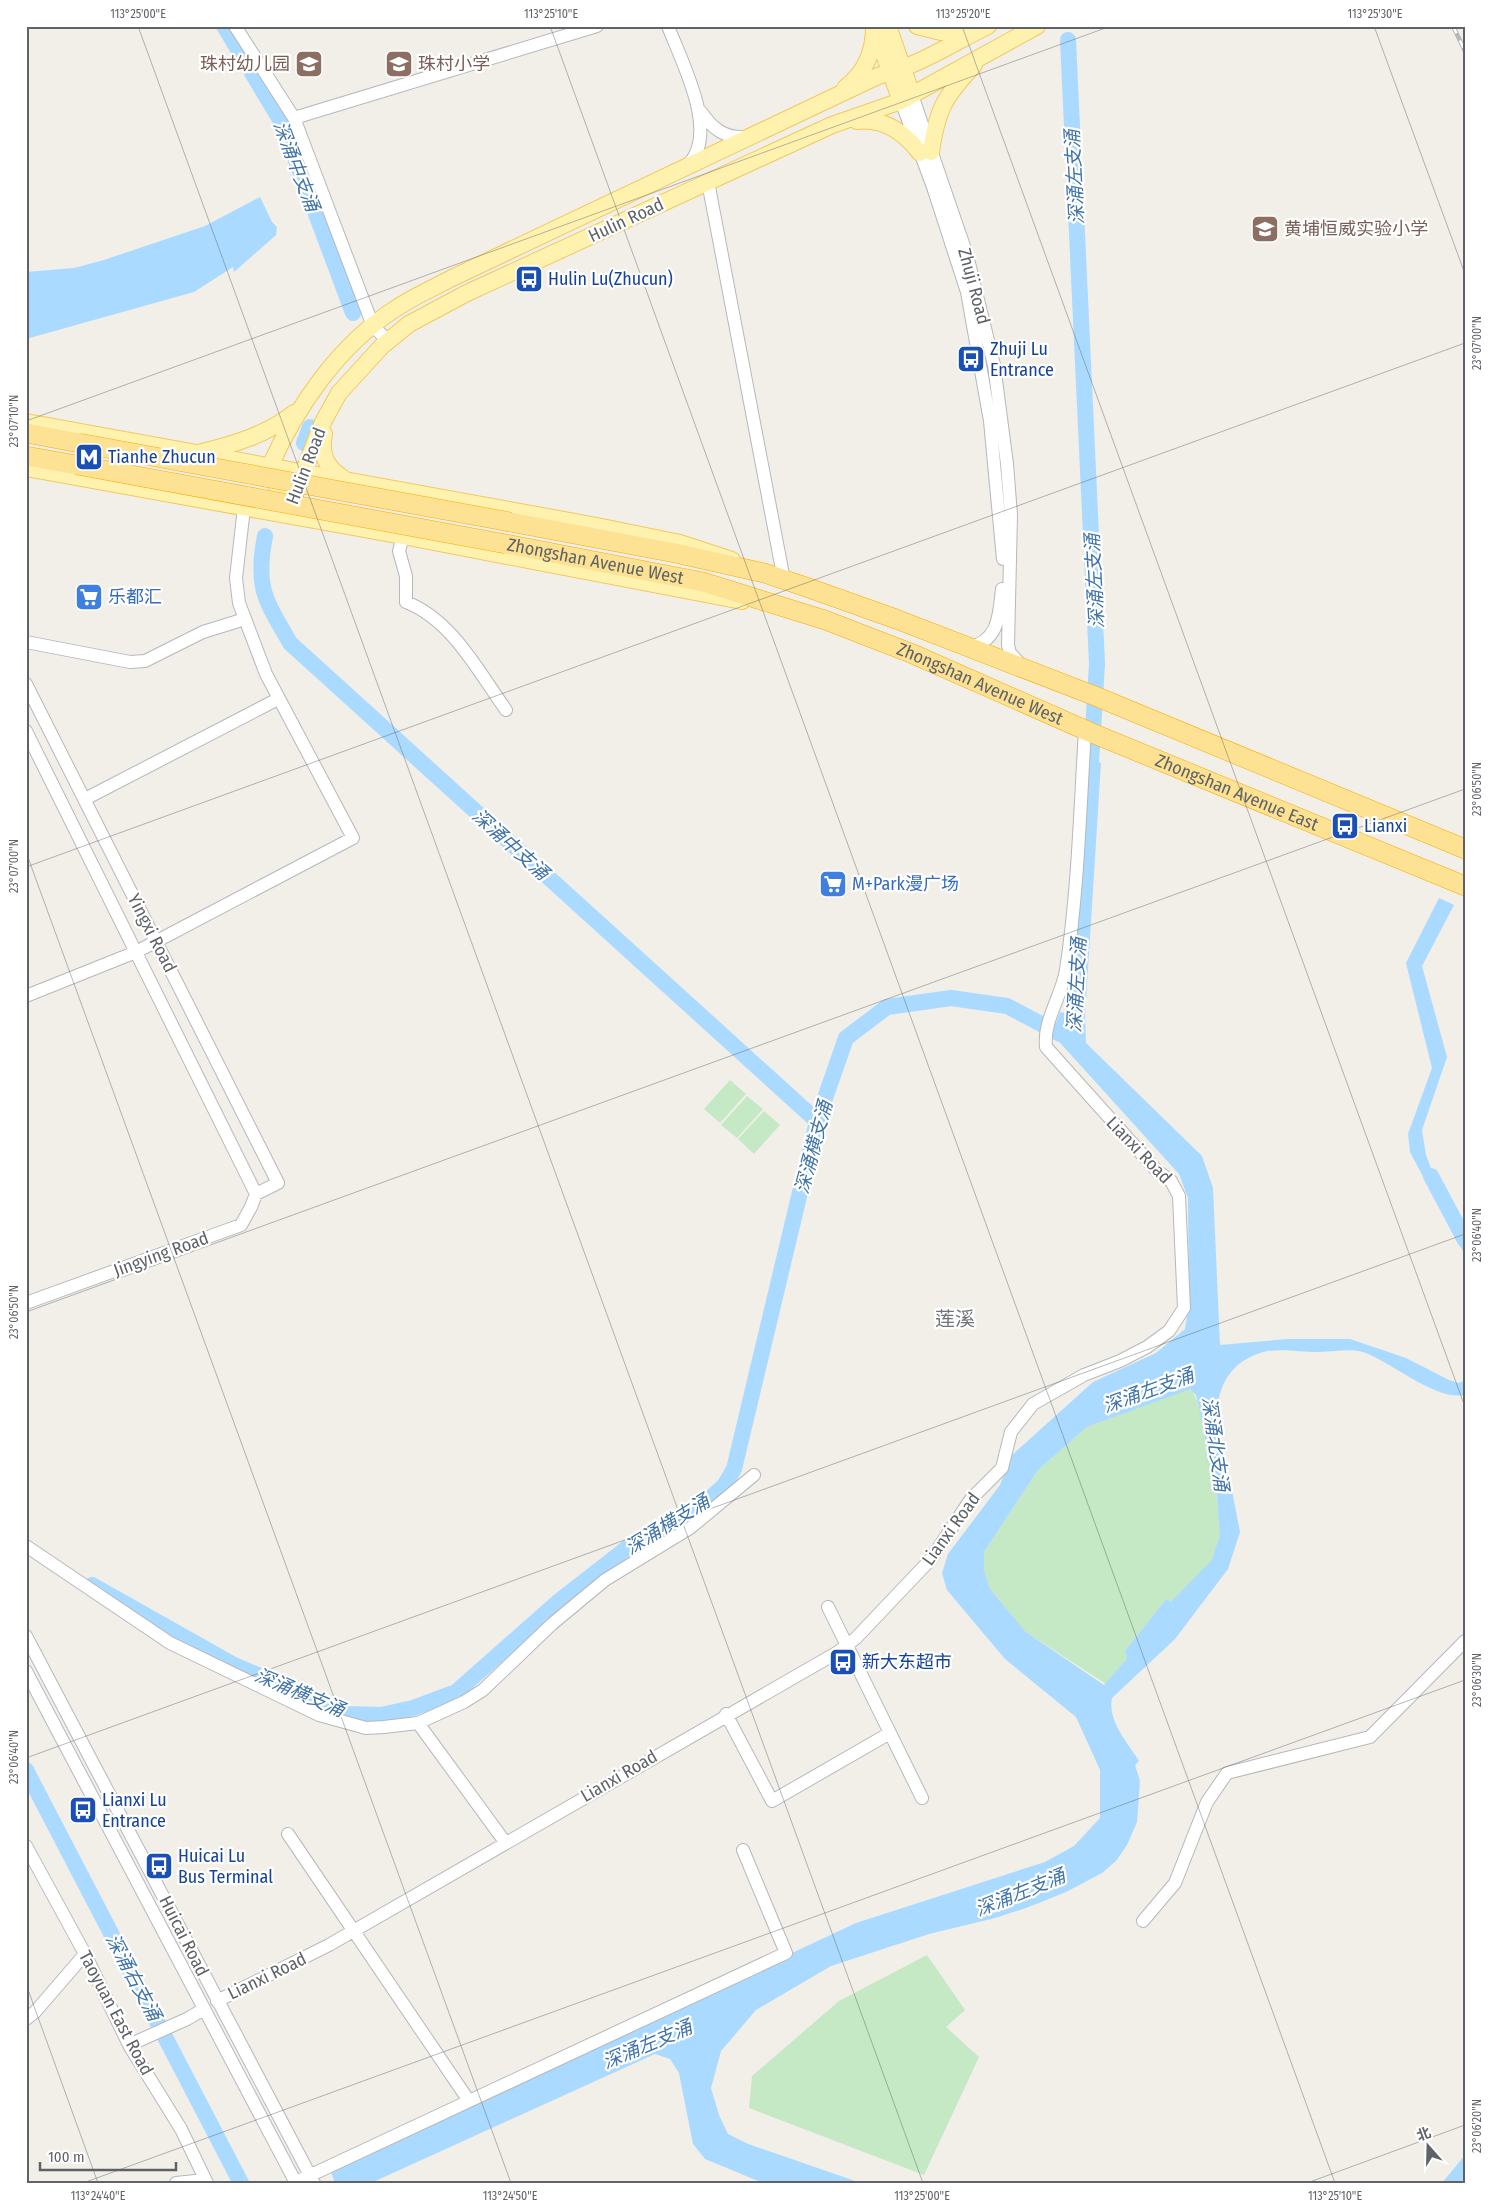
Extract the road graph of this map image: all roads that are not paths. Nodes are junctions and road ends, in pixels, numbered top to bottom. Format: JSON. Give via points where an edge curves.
{"nodes":[{"id":1,"x":597,"y":26,"type":"edge"},
{"id":2,"x":668,"y":26,"type":"edge"},
{"id":3,"x":879,"y":26,"type":"edge"},
{"id":4,"x":917,"y":26,"type":"edge"},
{"id":5,"x":238,"y":27,"type":"edge"},
{"id":6,"x":985,"y":27,"type":"edge"},
{"id":7,"x":1036,"y":28,"type":"edge"},
{"id":8,"x":986,"y":53,"type":"junction"},
{"id":9,"x":896,"y":71,"type":"junction"},
{"id":10,"x":906,"y":98,"type":"junction"},
{"id":11,"x":822,"y":103,"type":"junction"},
{"id":12,"x":699,"y":110,"type":"junction"},
{"id":13,"x":294,"y":118,"type":"junction"},
{"id":14,"x":832,"y":125,"type":"junction"},
{"id":15,"x":748,"y":137,"type":"junction"},
{"id":16,"x":926,"y":152,"type":"junction"},
{"id":17,"x":686,"y":167,"type":"junction"},
{"id":18,"x":708,"y":182,"type":"junction"},
{"id":19,"x":373,"y":326,"type":"junction"},
{"id":20,"x":388,"y":341,"type":"junction"},
{"id":21,"x":302,"y":407,"type":"junction"},
{"id":22,"x":326,"y":414,"type":"junction"},
{"id":23,"x":26,"y":422,"type":"edge"},
{"id":24,"x":26,"y":433,"type":"edge"},
{"id":25,"x":173,"y":449,"type":"junction"},
{"id":26,"x":197,"y":454,"type":"junction"},
{"id":27,"x":26,"y":456,"type":"edge"},
{"id":28,"x":270,"y":466,"type":"junction"},
{"id":29,"x":26,"y":468,"type":"edge"},
{"id":30,"x":304,"y":472,"type":"junction"},
{"id":31,"x":347,"y":481,"type":"junction"},
{"id":32,"x":161,"y":493,"type":"junction"},
{"id":33,"x":244,"y":508,"type":"junction"},
{"id":34,"x":286,"y":515,"type":"junction"},
{"id":35,"x":403,"y":536,"type":"junction"},
{"id":36,"x":764,"y":573,"type":"junction"},
{"id":37,"x":784,"y":580,"type":"junction"},
{"id":38,"x":795,"y":611,"type":"junction"},
{"id":39,"x":245,"y":619,"type":"junction"},
{"id":40,"x":26,"y":642,"type":"edge"},
{"id":41,"x":968,"y":648,"type":"junction"},
{"id":42,"x":1025,"y":670,"type":"junction"},
{"id":43,"x":26,"y":684,"type":"edge"},
{"id":44,"x":278,"y":698,"type":"junction"},
{"id":45,"x":1103,"y":699,"type":"joint"},
{"id":46,"x":506,"y":710,"type":"dead end"},
{"id":47,"x":26,"y":731,"type":"edge"},
{"id":48,"x":1089,"y":731,"type":"junction"},
{"id":49,"x":85,"y":800,"type":"junction"},
{"id":50,"x":1465,"y":849,"type":"edge"},
{"id":51,"x":1465,"y":886,"type":"edge"},
{"id":52,"x":157,"y":942,"type":"junction"},
{"id":53,"x":136,"y":952,"type":"junction"},
{"id":54,"x":26,"y":996,"type":"edge"},
{"id":55,"x":256,"y":1194,"type":"junction"},
{"id":56,"x":26,"y":1303,"type":"edge"},
{"id":57,"x":754,"y":1475,"type":"dead end"},
{"id":58,"x":26,"y":1546,"type":"edge"},
{"id":59,"x":828,"y":1607,"type":"dead end"},
{"id":60,"x":26,"y":1636,"type":"edge"},
{"id":61,"x":1465,"y":1641,"type":"edge"},
{"id":62,"x":847,"y":1645,"type":"junction"},
{"id":63,"x":26,"y":1671,"type":"edge"},
{"id":64,"x":726,"y":1714,"type":"junction"},
{"id":65,"x":418,"y":1723,"type":"junction"},
{"id":66,"x":890,"y":1733,"type":"junction"},
{"id":67,"x":922,"y":1798,"type":"dead end"},
{"id":68,"x":288,"y":1834,"type":"dead end"},
{"id":69,"x":505,"y":1842,"type":"junction"},
{"id":70,"x":27,"y":1848,"type":"edge"},
{"id":71,"x":743,"y":1850,"type":"dead end"},
{"id":72,"x":32,"y":1866,"type":"edge"},
{"id":73,"x":1143,"y":1921,"type":"dead end"},
{"id":74,"x":353,"y":1930,"type":"junction"},
{"id":75,"x":85,"y":1954,"type":"junction"},
{"id":76,"x":217,"y":2001,"type":"junction"},
{"id":77,"x":204,"y":2009,"type":"junction"},
{"id":78,"x":26,"y":2019,"type":"edge"},
{"id":79,"x":129,"y":2045,"type":"junction"},
{"id":80,"x":469,"y":2101,"type":"junction"},
{"id":81,"x":286,"y":2130,"type":"junction"},
{"id":82,"x":273,"y":2137,"type":"junction"},
{"id":83,"x":312,"y":2179,"type":"edge"},
{"id":84,"x":206,"y":2182,"type":"edge"},
{"id":85,"x":296,"y":2182,"type":"edge"},
{"id":86,"x":176,"y":2183,"type":"edge"}],
"edges":[{"from":1,"to":13,"type":"street"},
{"from":2,"to":12,"type":"street"},
{"from":3,"to":9,"type":"main road","name":"Zhuji Road"},
{"from":3,"to":11,"type":"main road","via":[[862,70],[848,85]]},
{"from":4,"to":6,"type":"main road","via":[[941,32]]},
{"from":5,"to":13,"type":"street"},
{"from":6,"to":9,"type":"main road","name":"Hulin Road","via":[[942,52]]},
{"from":7,"to":8,"type":"main road","name":"Hulin Road"},
{"from":8,"to":10,"type":"main road","name":"Hulin Road"},
{"from":8,"to":16,"type":"main road","via":[[962,77],[943,104]]},
{"from":9,"to":10,"type":"main road","name":"Zhuji Road"},
{"from":9,"to":11,"type":"main road","name":"Hulin Road","via":[[878,76]]},
{"from":10,"to":14,"type":"main road","name":"Hulin Road"},
{"from":10,"to":16,"type":"street","name":"Zhuji Road"},
{"from":11,"to":14,"type":"main road"},
{"from":11,"to":15,"type":"main road","name":"Hulin Road"},
{"from":12,"to":15,"type":"street","via":[[721,134]]},
{"from":12,"to":17,"type":"street","via":[[701,144]]},
{"from":13,"to":19,"type":"street"},
{"from":14,"to":16,"type":"main road","via":[[864,120],[881,123],[899,131]]},
{"from":14,"to":18,"type":"main road","name":"Hulin Road"},
{"from":15,"to":17,"type":"main road","name":"Hulin Road"},
{"from":16,"to":41,"type":"street","name":"Zhuji Road","via":[[967,292],[990,421],[1000,510],[1003,569],[997,622],[984,642]]},
{"from":16,"to":42,"type":"street","name":"Zhuji Road","via":[[975,280],[994,366],[1012,515],[1008,645]]},
{"from":17,"to":19,"type":"main road","name":"Hulin Road","via":[[420,294]]},
{"from":18,"to":20,"type":"main road","name":"Hulin Road","via":[[459,297],[409,324]]},
{"from":18,"to":37,"type":"street"},
{"from":19,"to":20,"type":"street"},
{"from":19,"to":21,"type":"main road","name":"Hulin Road","via":[[342,356]]},
{"from":20,"to":22,"type":"main road","name":"Hulin Road","via":[[338,393]]},
{"from":21,"to":26,"type":"main road","via":[[285,421],[246,439]]},
{"from":21,"to":28,"type":"main road","name":"Hulin Road","via":[[286,431]]},
{"from":22,"to":30,"type":"main road","name":"Hulin Road"},
{"from":22,"to":31,"type":"main road","via":[[322,455],[326,464]]},
{"from":23,"to":25,"type":"main road"},
{"from":24,"to":36,"type":"highway","name":"Zhongshan Avenue West","bridge":true,"via":[[675,553]]},
{"from":25,"to":26,"type":"main road"},
{"from":25,"to":32,"type":"main road","via":[[186,465],[186,475],[180,485]]},
{"from":26,"to":28,"type":"main road"},
{"from":27,"to":38,"type":"highway","name":"Zhongshan Avenue West","bridge":true,"via":[[703,582]]},
{"from":28,"to":30,"type":"main road"},
{"from":28,"to":34,"type":"main road","name":"Hulin Road"},
{"from":29,"to":32,"type":"main road"},
{"from":30,"to":31,"type":"main road"},
{"from":30,"to":34,"type":"main road","name":"Hulin Road"},
{"from":31,"to":36,"type":"main road","via":[[680,543],[709,550]]},
{"from":32,"to":33,"type":"main road"},
{"from":33,"to":34,"type":"main road"},
{"from":33,"to":39,"type":"street","via":[[236,578]]},
{"from":34,"to":35,"type":"main road"},
{"from":35,"to":38,"type":"main road"},
{"from":35,"to":46,"type":"street","via":[[399,551],[406,576],[406,602],[438,620]]},
{"from":36,"to":37,"type":"highway","name":"Zhongshan Avenue West"},
{"from":37,"to":41,"type":"highway","name":"Zhongshan Avenue West"},
{"from":38,"to":48,"type":"highway","name":"Zhongshan Avenue West","via":[[912,654]]},
{"from":39,"to":40,"type":"street","via":[[202,632],[145,661],[130,662]]},
{"from":39,"to":44,"type":"street"},
{"from":41,"to":42,"type":"highway","name":"Zhongshan Avenue West"},
{"from":42,"to":45,"type":"highway","name":"Zhongshan Avenue West"},
{"from":43,"to":49,"type":"street","name":"Yingxi Road"},
{"from":44,"to":49,"type":"street"},
{"from":44,"to":52,"type":"street","via":[[353,838]]},
{"from":45,"to":50,"type":"highway","name":"Zhongshan Avenue East"},
{"from":47,"to":53,"type":"street","name":"Yingxi Road"},
{"from":48,"to":51,"type":"highway","name":"Zhongshan Avenue East"},
{"from":48,"to":62,"type":"street","name":"Lianxi Road","via":[[1065,972],[1045,1034],[1046,1047],[1157,1171],[1171,1181],[1180,1196],[1184,1308],[1169,1331],[1147,1347],[1084,1375],[1033,1404],[1011,1432],[1002,1468],[971,1499],[930,1559]]},
{"from":49,"to":52,"type":"street","name":"Yingxi Road"},
{"from":52,"to":53,"type":"street"},
{"from":52,"to":55,"type":"street","name":"Yingxi Road","via":[[278,1183]]},
{"from":53,"to":54,"type":"street"},
{"from":53,"to":55,"type":"street","name":"Yingxi Road"},
{"from":55,"to":56,"type":"street","name":"Jingying Road","via":[[240,1225]]},
{"from":57,"to":65,"type":"street","via":[[690,1528],[604,1580],[483,1690]]},
{"from":58,"to":65,"type":"street","via":[[170,1643],[319,1715],[366,1728]]},
{"from":59,"to":62,"type":"street"},
{"from":60,"to":76,"type":"street","name":"Huicai Road"},
{"from":61,"to":73,"type":"street","via":[[1370,1737],[1227,1773],[1206,1802],[1175,1883]]},
{"from":62,"to":64,"type":"street","name":"Lianxi Road"},
{"from":62,"to":66,"type":"street"},
{"from":63,"to":77,"type":"street","name":"Huicai Road"},
{"from":64,"to":66,"type":"street","via":[[772,1800]]},
{"from":64,"to":69,"type":"street","name":"Lianxi Road"},
{"from":65,"to":69,"type":"street"},
{"from":66,"to":67,"type":"street"},
{"from":68,"to":74,"type":"street"},
{"from":69,"to":74,"type":"street","name":"Lianxi Road"},
{"from":70,"to":72,"type":"street","name":"Taoyuan East Road"},
{"from":71,"to":80,"type":"street","via":[[786,1953]]},
{"from":72,"to":75,"type":"street","name":"Taoyuan East Road"},
{"from":74,"to":76,"type":"street","name":"Lianxi Road"},
{"from":74,"to":80,"type":"street"},
{"from":75,"to":78,"type":"street"},
{"from":75,"to":79,"type":"street","name":"Taoyuan East Road"},
{"from":76,"to":81,"type":"street","name":"Huicai Road"},
{"from":77,"to":79,"type":"street"},
{"from":77,"to":82,"type":"street","name":"Huicai Road"},
{"from":79,"to":84,"type":"street","name":"Taoyuan East Road","via":[[181,2129]]},
{"from":80,"to":83,"type":"street"},
{"from":81,"to":82,"type":"street"},
{"from":81,"to":83,"type":"street","name":"Huicai Road"},
{"from":82,"to":85,"type":"street","name":"Huicai Road"},
{"from":83,"to":85,"type":"street"},
{"from":84,"to":86,"type":"street"}]}
